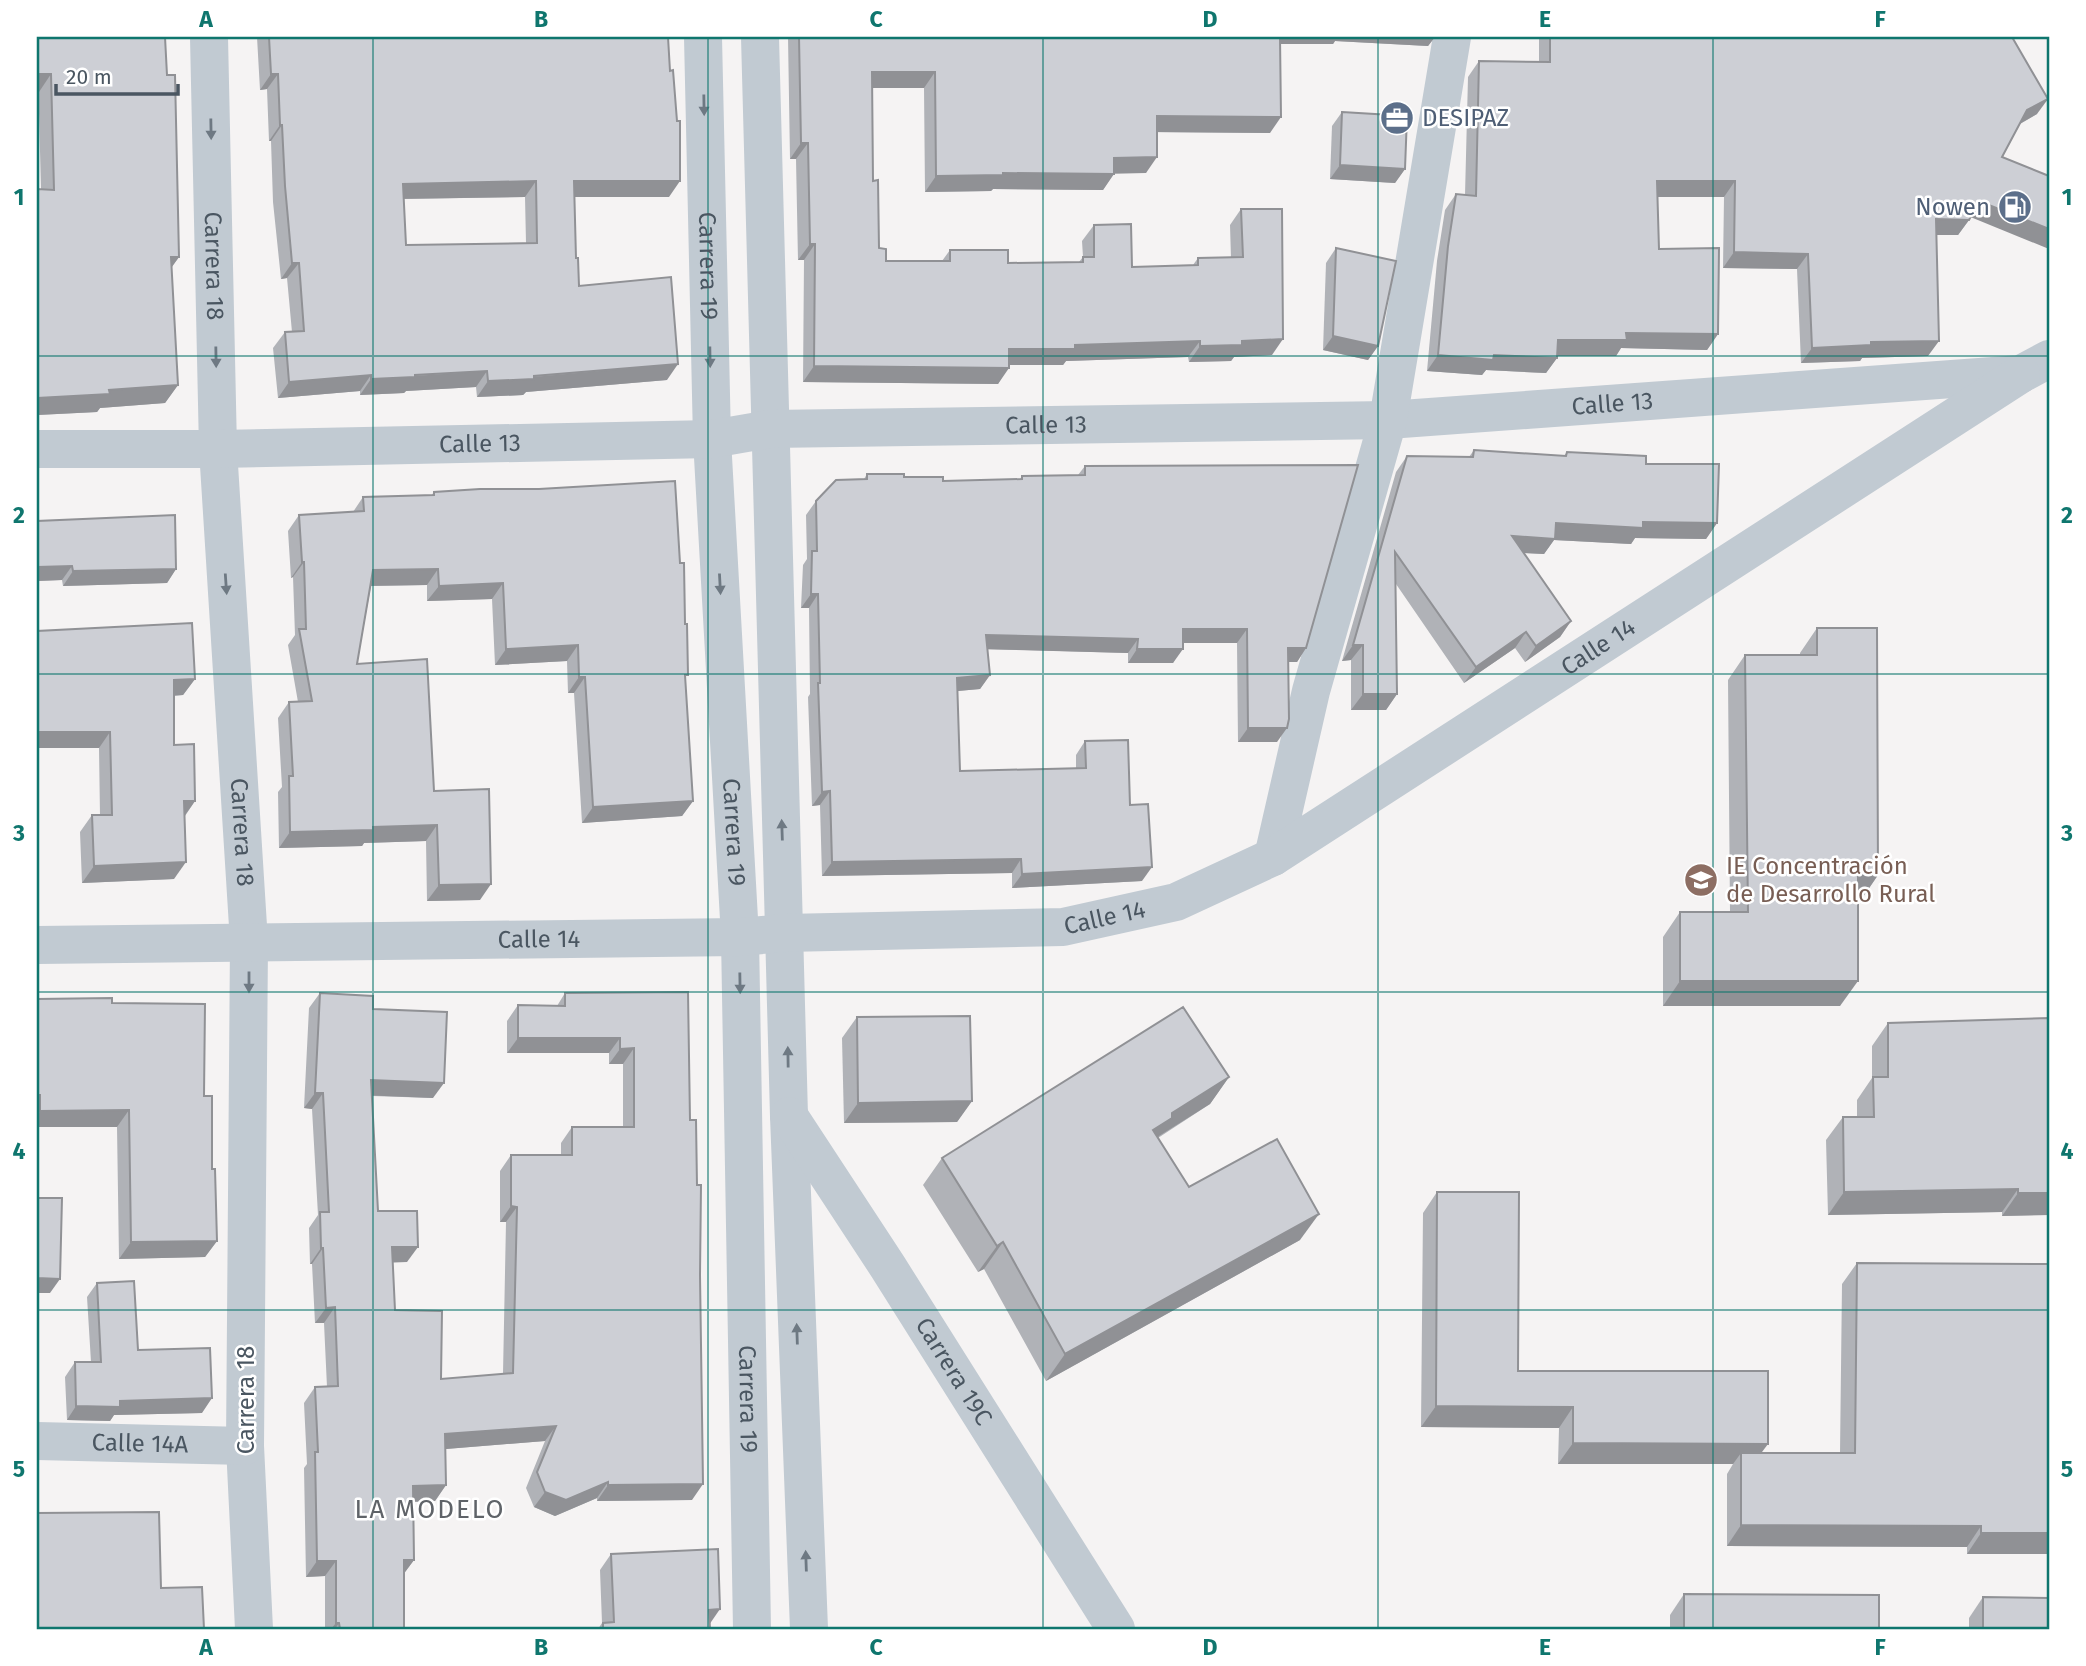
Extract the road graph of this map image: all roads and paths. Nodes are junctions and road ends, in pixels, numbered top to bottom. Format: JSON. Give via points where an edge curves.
{"nodes":[{"id":1,"x":209,"y":37,"type":"edge"},
{"id":2,"x":703,"y":37,"type":"edge"},
{"id":3,"x":760,"y":37,"type":"edge"},
{"id":4,"x":1452,"y":37,"type":"edge"},
{"id":5,"x":2035,"y":366,"type":"edge"},
{"id":6,"x":1388,"y":420,"type":"junction"},
{"id":7,"x":770,"y":429,"type":"junction"},
{"id":8,"x":712,"y":439,"type":"junction"},
{"id":9,"x":37,"y":449,"type":"edge"},
{"id":10,"x":218,"y":449,"type":"junction"},
{"id":11,"x":1273,"y":857,"type":"junction"},
{"id":12,"x":785,"y":933,"type":"junction"},
{"id":13,"x":740,"y":937,"type":"junction"},
{"id":14,"x":249,"y":942,"type":"junction"},
{"id":15,"x":37,"y":946,"type":"edge"},
{"id":16,"x":789,"y":1116,"type":"junction"},
{"id":17,"x":37,"y":1441,"type":"edge"},
{"id":18,"x":245,"y":1446,"type":"junction"},
{"id":19,"x":254,"y":1629,"type":"edge"},
{"id":20,"x":752,"y":1629,"type":"edge"},
{"id":21,"x":808,"y":1629,"type":"edge"},
{"id":22,"x":1116,"y":1629,"type":"edge"}],
"edges":[{"from":1,"to":10,"type":"street","name":"Carrera 18","one_way":true},
{"from":2,"to":8,"type":"street","name":"Carrera 19","one_way":true},
{"from":3,"to":7,"type":"street","name":"Carrera 19"},
{"from":4,"to":6,"type":"street"},
{"from":5,"to":6,"type":"street","name":"Calle 13"},
{"from":5,"to":11,"type":"street","name":"Calle 14"},
{"from":6,"to":7,"type":"street","name":"Calle 13"},
{"from":6,"to":11,"type":"street","via":[[1311,691]]},
{"from":7,"to":8,"type":"street","name":"Calle 13"},
{"from":12,"to":7,"type":"street","name":"Carrera 19","one_way":true},
{"from":8,"to":10,"type":"street","name":"Calle 13"},
{"from":8,"to":13,"type":"street","name":"Carrera 19","one_way":true},
{"from":9,"to":10,"type":"street","name":"Calle 13"},
{"from":10,"to":14,"type":"street","name":"Carrera 18","one_way":true},
{"from":11,"to":12,"type":"street","name":"Calle 14","via":[[1176,902],[1063,927]]},
{"from":12,"to":13,"type":"street","name":"Calle 14"},
{"from":16,"to":12,"type":"street","name":"Carrera 19","one_way":true},
{"from":13,"to":14,"type":"street","name":"Calle 14"},
{"from":13,"to":20,"type":"street","name":"Carrera 19","one_way":true},
{"from":14,"to":15,"type":"street","name":"Calle 14"},
{"from":14,"to":18,"type":"street","name":"Carrera 18","one_way":true},
{"from":21,"to":16,"type":"street","name":"Carrera 19","one_way":true},
{"from":16,"to":22,"type":"street","name":"Carrera 19C"},
{"from":17,"to":18,"type":"street","name":"Calle 14A"},
{"from":18,"to":19,"type":"street","name":"Carrera 18"}]}
